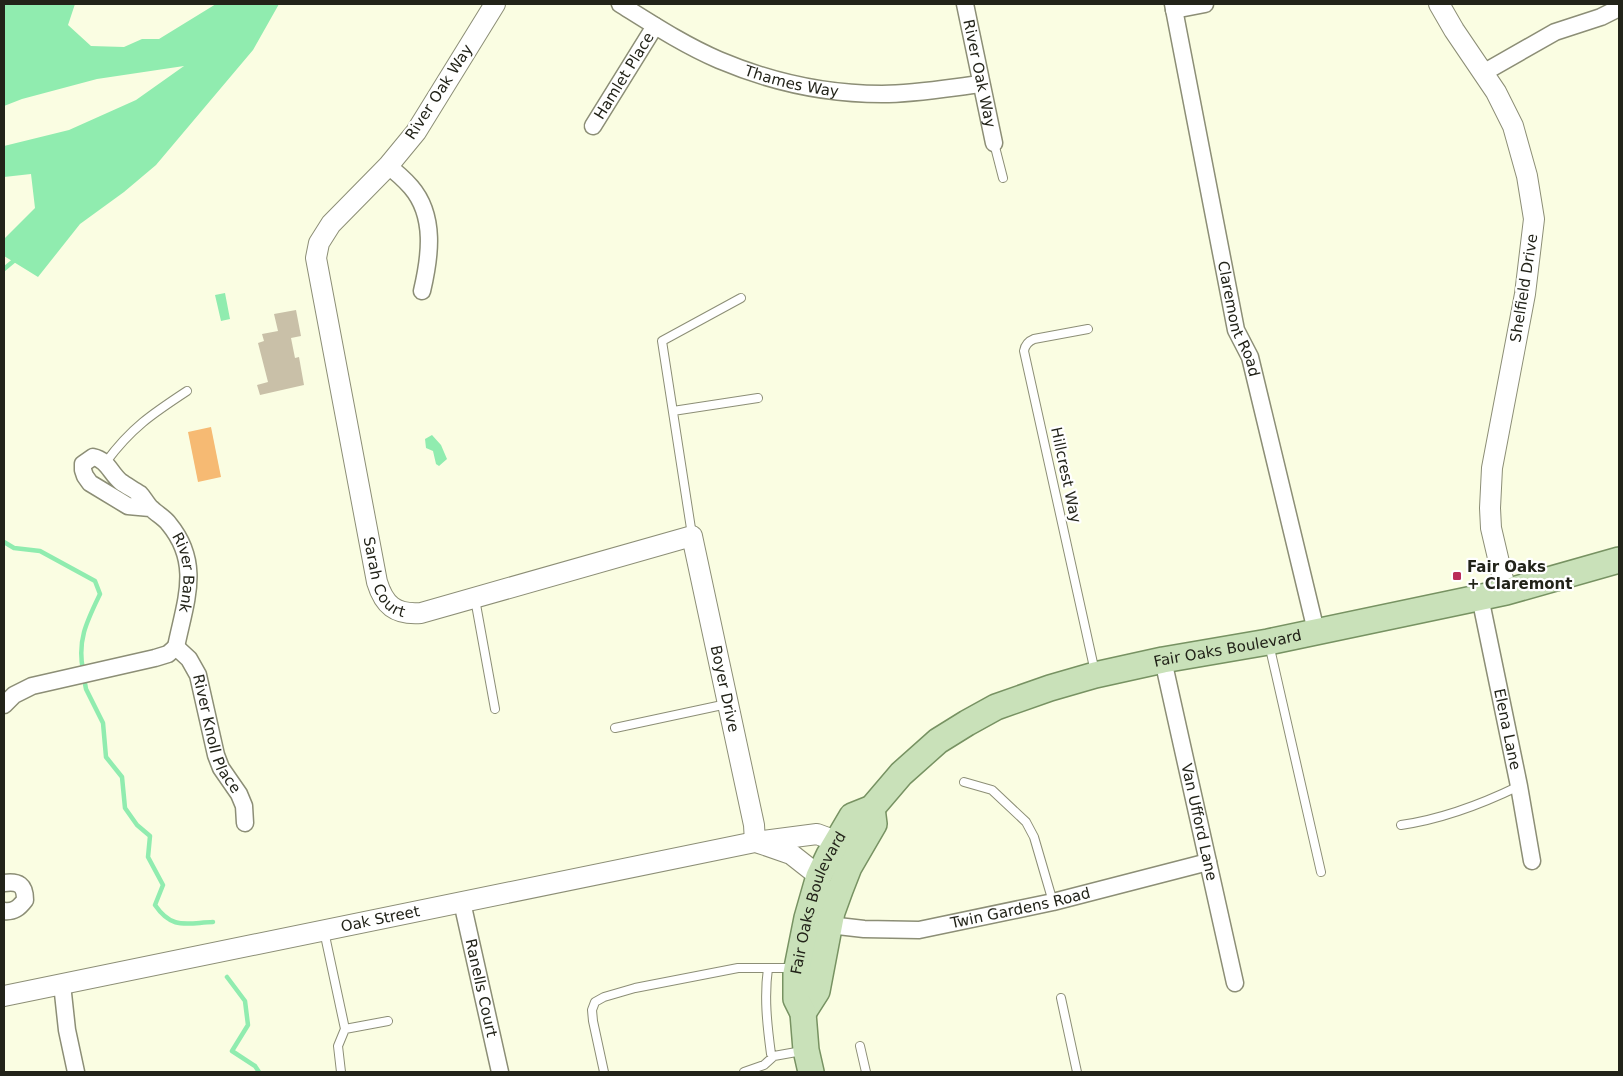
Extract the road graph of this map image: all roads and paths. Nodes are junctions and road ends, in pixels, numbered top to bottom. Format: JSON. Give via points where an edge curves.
{"nodes":[{"id":1,"x":494,"y":4,"type":"edge"},
{"id":2,"x":620,"y":4,"type":"edge"},
{"id":3,"x":965,"y":4,"type":"edge"},
{"id":4,"x":1205,"y":4,"type":"edge"},
{"id":5,"x":1439,"y":4,"type":"edge"},
{"id":6,"x":1173,"y":7,"type":"edge"},
{"id":7,"x":1619,"y":8,"type":"edge"},
{"id":8,"x":655,"y":26,"type":"junction"},
{"id":9,"x":1483,"y":73,"type":"junction"},
{"id":10,"x":980,"y":84,"type":"junction"},
{"id":11,"x":593,"y":126,"type":"dead end"},
{"id":12,"x":994,"y":143,"type":"joint"},
{"id":13,"x":388,"y":166,"type":"junction"},
{"id":14,"x":1003,"y":178,"type":"dead end"},
{"id":15,"x":320,"y":243,"type":"joint"},
{"id":16,"x":422,"y":291,"type":"dead end"},
{"id":17,"x":741,"y":298,"type":"dead end"},
{"id":18,"x":1088,"y":329,"type":"dead end"},
{"id":19,"x":187,"y":391,"type":"dead end"},
{"id":20,"x":758,"y":398,"type":"dead end"},
{"id":21,"x":673,"y":411,"type":"junction"},
{"id":22,"x":106,"y":462,"type":"junction"},
{"id":23,"x":150,"y":508,"type":"junction"},
{"id":24,"x":692,"y":536,"type":"junction"},
{"id":25,"x":1619,"y":560,"type":"edge"},
{"id":26,"x":1506,"y":592,"type":"junction"},
{"id":27,"x":1480,"y":597,"type":"junction"},
{"id":28,"x":475,"y":599,"type":"junction"},
{"id":29,"x":1316,"y":632,"type":"junction"},
{"id":30,"x":1268,"y":642,"type":"junction"},
{"id":31,"x":176,"y":647,"type":"junction"},
{"id":32,"x":1163,"y":660,"type":"junction"},
{"id":33,"x":1095,"y":675,"type":"junction"},
{"id":34,"x":4,"y":704,"type":"edge"},
{"id":35,"x":729,"y":704,"type":"junction"},
{"id":36,"x":495,"y":709,"type":"dead end"},
{"id":37,"x":614,"y":728,"type":"dead end"},
{"id":38,"x":964,"y":782,"type":"dead end"},
{"id":39,"x":1518,"y":786,"type":"junction"},
{"id":40,"x":872,"y":808,"type":"junction"},
{"id":41,"x":245,"y":823,"type":"dead end"},
{"id":42,"x":1402,"y":825,"type":"dead end"},
{"id":43,"x":836,"y":841,"type":"junction"},
{"id":44,"x":755,"y":842,"type":"junction"},
{"id":45,"x":1532,"y":861,"type":"dead end"},
{"id":46,"x":1208,"y":862,"type":"junction"},
{"id":47,"x":1321,"y":872,"type":"dead end"},
{"id":48,"x":820,"y":876,"type":"junction"},
{"id":49,"x":4,"y":882,"type":"edge"},
{"id":50,"x":462,"y":902,"type":"junction"},
{"id":51,"x":1053,"y":902,"type":"junction"},
{"id":52,"x":4,"y":911,"type":"edge"},
{"id":53,"x":832,"y":915,"type":"junction"},
{"id":54,"x":324,"y":931,"type":"junction"},
{"id":55,"x":768,"y":968,"type":"junction"},
{"id":56,"x":797,"y":968,"type":"junction"},
{"id":57,"x":62,"y":984,"type":"junction"},
{"id":58,"x":1235,"y":984,"type":"dead end"},
{"id":59,"x":4,"y":996,"type":"edge"},
{"id":60,"x":1061,"y":998,"type":"dead end"},
{"id":61,"x":803,"y":1013,"type":"junction"},
{"id":62,"x":388,"y":1021,"type":"dead end"},
{"id":63,"x":345,"y":1029,"type":"junction"},
{"id":64,"x":860,"y":1046,"type":"dead end"},
{"id":65,"x":774,"y":1056,"type":"junction"},
{"id":66,"x":809,"y":1061,"type":"edge"},
{"id":67,"x":76,"y":1072,"type":"edge"},
{"id":68,"x":341,"y":1072,"type":"edge"},
{"id":69,"x":500,"y":1072,"type":"edge"},
{"id":70,"x":604,"y":1072,"type":"edge"},
{"id":71,"x":744,"y":1072,"type":"edge"},
{"id":72,"x":866,"y":1072,"type":"edge"},
{"id":73,"x":1077,"y":1072,"type":"edge"}],
"edges":[{"from":1,"to":13,"type":"street","name":"River Oak Way","via":[[416,132]]},
{"from":2,"to":8,"type":"street","name":"Thames Way"},
{"from":3,"to":10,"type":"street","name":"River Oak Way"},
{"from":4,"to":6,"type":"street"},
{"from":5,"to":9,"type":"street","name":"Shelfield Drive"},
{"from":6,"to":29,"type":"street","name":"Claremont Road","via":[[1236,330],[1250,357]]},
{"from":7,"to":9,"type":"street","via":[[1555,32]]},
{"from":8,"to":10,"type":"street","name":"Thames Way","via":[[718,60],[758,75],[827,90],[884,94]]},
{"from":8,"to":11,"type":"street","name":"Hamlet Place"},
{"from":9,"to":26,"type":"street","name":"Shelfield Drive","via":[[1516,133],[1534,219],[1525,294],[1492,468],[1491,528]]},
{"from":10,"to":12,"type":"street","name":"River Oak Way"},
{"from":12,"to":14,"type":"lane"},
{"from":13,"to":15,"type":"street","name":"River Oak Way","via":[[331,224]]},
{"from":13,"to":16,"type":"street","via":[[410,187],[425,213],[429,255]]},
{"from":15,"to":28,"type":"street","name":"Sarah Court","via":[[316,258],[370,554],[380,592],[396,610],[411,614],[431,612]]},
{"from":17,"to":21,"type":"lane","via":[[662,341]]},
{"from":18,"to":33,"type":"lane","name":"Hillcrest Way","via":[[1030,340],[1024,351]]},
{"from":19,"to":22,"type":"lane","via":[[148,416]]},
{"from":20,"to":21,"type":"lane"},
{"from":21,"to":24,"type":"lane"},
{"from":22,"to":23,"type":"street","name":"River Bank","via":[[120,481],[141,495]]},
{"from":22,"to":23,"type":"street","via":[[93,457],[83,464],[90,483],[128,506]]},
{"from":23,"to":31,"type":"street","name":"River Bank","via":[[168,522],[182,542],[189,567],[187,597]]},
{"from":24,"to":28,"type":"street","name":"Sarah Court"},
{"from":24,"to":35,"type":"street","name":"Boyer Drive"},
{"from":25,"to":26,"type":"main road","name":"Fair Oaks Boulevard"},
{"from":26,"to":27,"type":"main road","name":"Fair Oaks Boulevard"},
{"from":27,"to":29,"type":"main road","name":"Fair Oaks Boulevard"},
{"from":27,"to":39,"type":"street","name":"Elena Lane"},
{"from":28,"to":36,"type":"lane"},
{"from":29,"to":30,"type":"main road","name":"Fair Oaks Boulevard"},
{"from":30,"to":32,"type":"main road","name":"Fair Oaks Boulevard"},
{"from":30,"to":47,"type":"lane"},
{"from":31,"to":34,"type":"street","via":[[155,658],[32,686]]},
{"from":31,"to":41,"type":"street","name":"River Knoll Place","via":[[189,659],[198,675],[216,755],[239,794]]},
{"from":32,"to":33,"type":"main road","name":"Fair Oaks Boulevard"},
{"from":32,"to":46,"type":"street","name":"Van Ufford Lane"},
{"from":33,"to":40,"type":"main road","name":"Fair Oaks Boulevard","via":[[996,707],[967,723],[938,741],[914,762]]},
{"from":35,"to":37,"type":"lane"},
{"from":35,"to":44,"type":"street","name":"Boyer Drive"},
{"from":38,"to":51,"type":"lane","via":[[992,790],[1026,822],[1034,837]]},
{"from":39,"to":42,"type":"lane","via":[[1472,807],[1424,822]]},
{"from":39,"to":45,"type":"street","name":"Elena Lane"},
{"from":40,"to":43,"type":"main road","name":"Fair Oaks Boulevard","via":[[852,816]]},
{"from":40,"to":53,"type":"main road","name":"Fair Oaks Boulevard","via":[[874,824],[849,867]]},
{"from":43,"to":44,"type":"street","via":[[817,834]]},
{"from":43,"to":48,"type":"main road","name":"Fair Oaks Boulevard"},
{"from":43,"to":53,"type":"main road","via":[[836,870],[828,891]]},
{"from":44,"to":48,"type":"street","via":[[791,854]]},
{"from":44,"to":50,"type":"street","name":"Oak Street"},
{"from":46,"to":51,"type":"street","name":"Twin Gardens Road"},
{"from":46,"to":58,"type":"street","name":"Van Ufford Lane"},
{"from":48,"to":56,"type":"main road","name":"Fair Oaks Boulevard"},
{"from":49,"to":52,"type":"street","via":[[20,885],[25,890],[25,900],[12,912]]},
{"from":50,"to":54,"type":"street","name":"Oak Street"},
{"from":50,"to":69,"type":"street","name":"Ranells Court"},
{"from":51,"to":53,"type":"street","name":"Twin Gardens Road","via":[[919,930],[864,929]]},
{"from":53,"to":61,"type":"main road","name":"Fair Oaks Boulevard","via":[[817,991]]},
{"from":54,"to":57,"type":"street","name":"Oak Street"},
{"from":54,"to":63,"type":"lane"},
{"from":55,"to":56,"type":"lane"},
{"from":55,"to":65,"type":"lane","via":[[766,1020]]},
{"from":55,"to":70,"type":"lane","via":[[728,970],[635,988],[596,1002],[592,1010],[593,1021]]},
{"from":56,"to":61,"type":"main road","name":"Fair Oaks Boulevard","via":[[796,999]]},
{"from":57,"to":59,"type":"street","name":"Oak Street"},
{"from":57,"to":67,"type":"street"},
{"from":60,"to":73,"type":"lane"},
{"from":61,"to":66,"type":"main road","name":"Fair Oaks Boulevard"},
{"from":62,"to":63,"type":"lane"},
{"from":63,"to":68,"type":"lane","via":[[338,1046]]},
{"from":64,"to":72,"type":"lane"},
{"from":65,"to":66,"type":"lane"},
{"from":65,"to":71,"type":"lane","via":[[764,1065]]}]}
